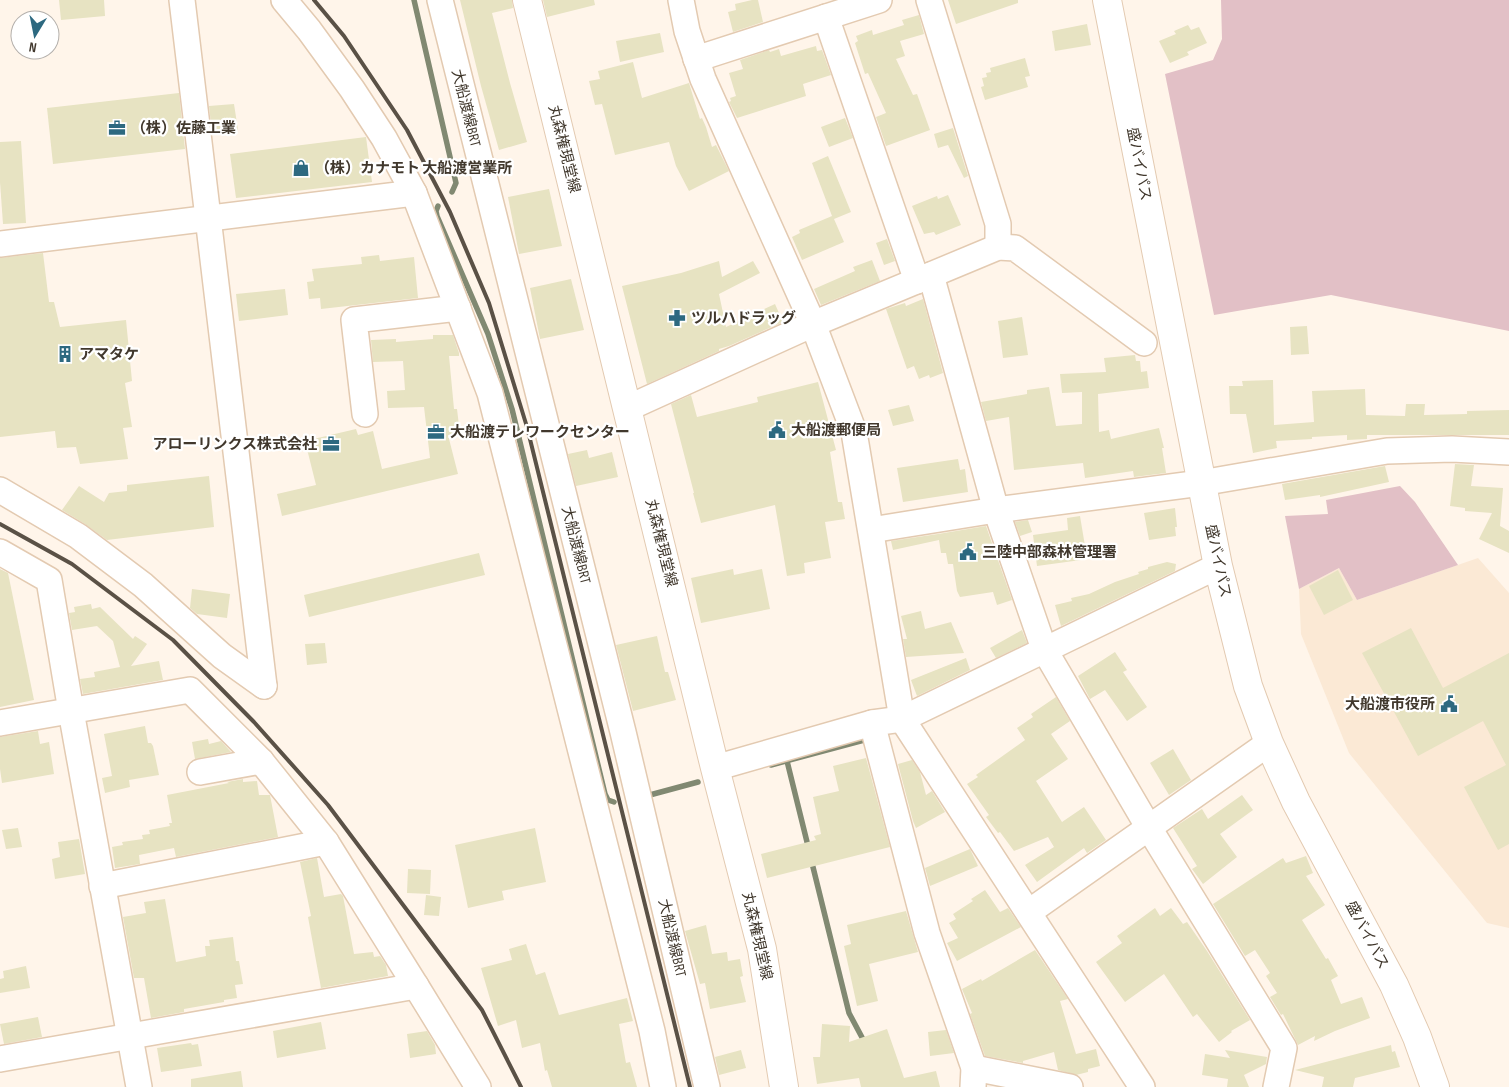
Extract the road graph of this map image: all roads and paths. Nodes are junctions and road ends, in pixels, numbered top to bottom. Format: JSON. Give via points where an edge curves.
{"nodes":[{"id":1,"x":182,"y":0,"type":"edge"},
{"id":2,"x":284,"y":0,"type":"edge"},
{"id":3,"x":527,"y":0,"type":"edge"},
{"id":4,"x":681,"y":0,"type":"edge"},
{"id":5,"x":878,"y":0,"type":"edge"},
{"id":6,"x":929,"y":0,"type":"edge"},
{"id":7,"x":1107,"y":0,"type":"edge"},
{"id":8,"x":439,"y":1,"type":"edge"},
{"id":9,"x":826,"y":17,"type":"junction"},
{"id":10,"x":696,"y":59,"type":"junction"},
{"id":11,"x":414,"y":193,"type":"junction"},
{"id":12,"x":209,"y":219,"type":"junction"},
{"id":13,"x":0,"y":244,"type":"edge"},
{"id":14,"x":998,"y":247,"type":"junction"},
{"id":15,"x":924,"y":278,"type":"junction"},
{"id":16,"x":458,"y":308,"type":"junction"},
{"id":17,"x":813,"y":324,"type":"junction"},
{"id":18,"x":1144,"y":344,"type":"dead end"},
{"id":19,"x":628,"y":408,"type":"junction"},
{"id":20,"x":365,"y":414,"type":"dead end"},
{"id":21,"x":1509,"y":452,"type":"edge"},
{"id":22,"x":1201,"y":483,"type":"junction"},
{"id":23,"x":0,"y":490,"type":"edge"},
{"id":24,"x":996,"y":510,"type":"junction"},
{"id":25,"x":871,"y":530,"type":"junction"},
{"id":26,"x":0,"y":552,"type":"edge"},
{"id":27,"x":1218,"y":566,"type":"junction"},
{"id":28,"x":1044,"y":649,"type":"junction"},
{"id":29,"x":70,"y":711,"type":"junction"},
{"id":30,"x":902,"y":719,"type":"junction"},
{"id":31,"x":0,"y":723,"type":"edge"},
{"id":32,"x":872,"y":724,"type":"junction"},
{"id":33,"x":1269,"y":743,"type":"junction"},
{"id":34,"x":261,"y":761,"type":"junction"},
{"id":35,"x":715,"y":768,"type":"junction"},
{"id":36,"x":200,"y":772,"type":"dead end"},
{"id":37,"x":1149,"y":828,"type":"junction"},
{"id":38,"x":326,"y":842,"type":"junction"},
{"id":39,"x":102,"y":886,"type":"junction"},
{"id":40,"x":1029,"y":912,"type":"junction"},
{"id":41,"x":416,"y":986,"type":"junction"},
{"id":42,"x":129,"y":1036,"type":"junction"},
{"id":43,"x":0,"y":1059,"type":"edge"},
{"id":44,"x":974,"y":1077,"type":"edge"},
{"id":45,"x":1144,"y":1086,"type":"edge"},
{"id":46,"x":139,"y":1087,"type":"edge"},
{"id":47,"x":478,"y":1087,"type":"edge"},
{"id":48,"x":663,"y":1087,"type":"edge"},
{"id":49,"x":708,"y":1087,"type":"edge"},
{"id":50,"x":784,"y":1087,"type":"edge"},
{"id":51,"x":1070,"y":1087,"type":"edge"},
{"id":52,"x":1276,"y":1087,"type":"edge"},
{"id":53,"x":1434,"y":1087,"type":"edge"}],
"edges":[{"from":1,"to":12,"type":"street"},
{"from":2,"to":11,"type":"street","via":[[352,88]]},
{"from":3,"to":19,"type":"main road","name":"丸森権現堂線"},
{"from":4,"to":10,"type":"street"},
{"from":5,"to":9,"type":"street"},
{"from":6,"to":14,"type":"street","via":[[998,224]]},
{"from":7,"to":22,"type":"main road","name":"盛バイパス"},
{"from":8,"to":49,"type":"street","name":"大船渡線BRT","via":[[623,732]]},
{"from":9,"to":10,"type":"street"},
{"from":9,"to":15,"type":"street"},
{"from":10,"to":17,"type":"street"},
{"from":11,"to":12,"type":"street"},
{"from":11,"to":16,"type":"street"},
{"from":12,"to":13,"type":"street"},
{"from":12,"to":23,"type":"street","via":[[264,686],[222,656],[129,574],[78,536]]},
{"from":14,"to":15,"type":"street"},
{"from":14,"to":18,"type":"street","via":[[1015,248]]},
{"from":15,"to":17,"type":"street"},
{"from":15,"to":24,"type":"street"},
{"from":16,"to":20,"type":"street","via":[[354,320]]},
{"from":16,"to":48,"type":"street","via":[[502,434]]},
{"from":17,"to":19,"type":"street"},
{"from":17,"to":25,"type":"street","via":[[854,432]]},
{"from":19,"to":35,"type":"main road","name":"丸森権現堂線"},
{"from":21,"to":22,"type":"street","via":[[1452,449],[1387,451]]},
{"from":22,"to":24,"type":"street"},
{"from":22,"to":27,"type":"main road","name":"盛バイパス"},
{"from":24,"to":25,"type":"street"},
{"from":24,"to":28,"type":"street"},
{"from":25,"to":30,"type":"street"},
{"from":26,"to":29,"type":"street","via":[[49,580]]},
{"from":27,"to":28,"type":"street"},
{"from":27,"to":33,"type":"main road","name":"盛バイパス","via":[[1248,686]]},
{"from":28,"to":30,"type":"street"},
{"from":28,"to":37,"type":"street"},
{"from":29,"to":31,"type":"street"},
{"from":29,"to":34,"type":"street","via":[[190,690]]},
{"from":29,"to":39,"type":"street"},
{"from":30,"to":32,"type":"street"},
{"from":30,"to":40,"type":"street"},
{"from":32,"to":35,"type":"street"},
{"from":32,"to":44,"type":"street","via":[[927,933]]},
{"from":33,"to":37,"type":"street"},
{"from":33,"to":53,"type":"main road","name":"盛バイパス","via":[[1296,802],[1394,985]]},
{"from":34,"to":36,"type":"street"},
{"from":34,"to":38,"type":"street"},
{"from":35,"to":50,"type":"main road","name":"丸森権現堂線","via":[[762,949]]},
{"from":37,"to":40,"type":"street"},
{"from":37,"to":52,"type":"street","via":[[1284,1048]]},
{"from":38,"to":39,"type":"street"},
{"from":38,"to":41,"type":"street"},
{"from":39,"to":42,"type":"street"},
{"from":40,"to":45,"type":"street"},
{"from":41,"to":42,"type":"street"},
{"from":41,"to":47,"type":"street"},
{"from":42,"to":43,"type":"street"},
{"from":42,"to":46,"type":"street"},
{"from":44,"to":51,"type":"street"}]}
